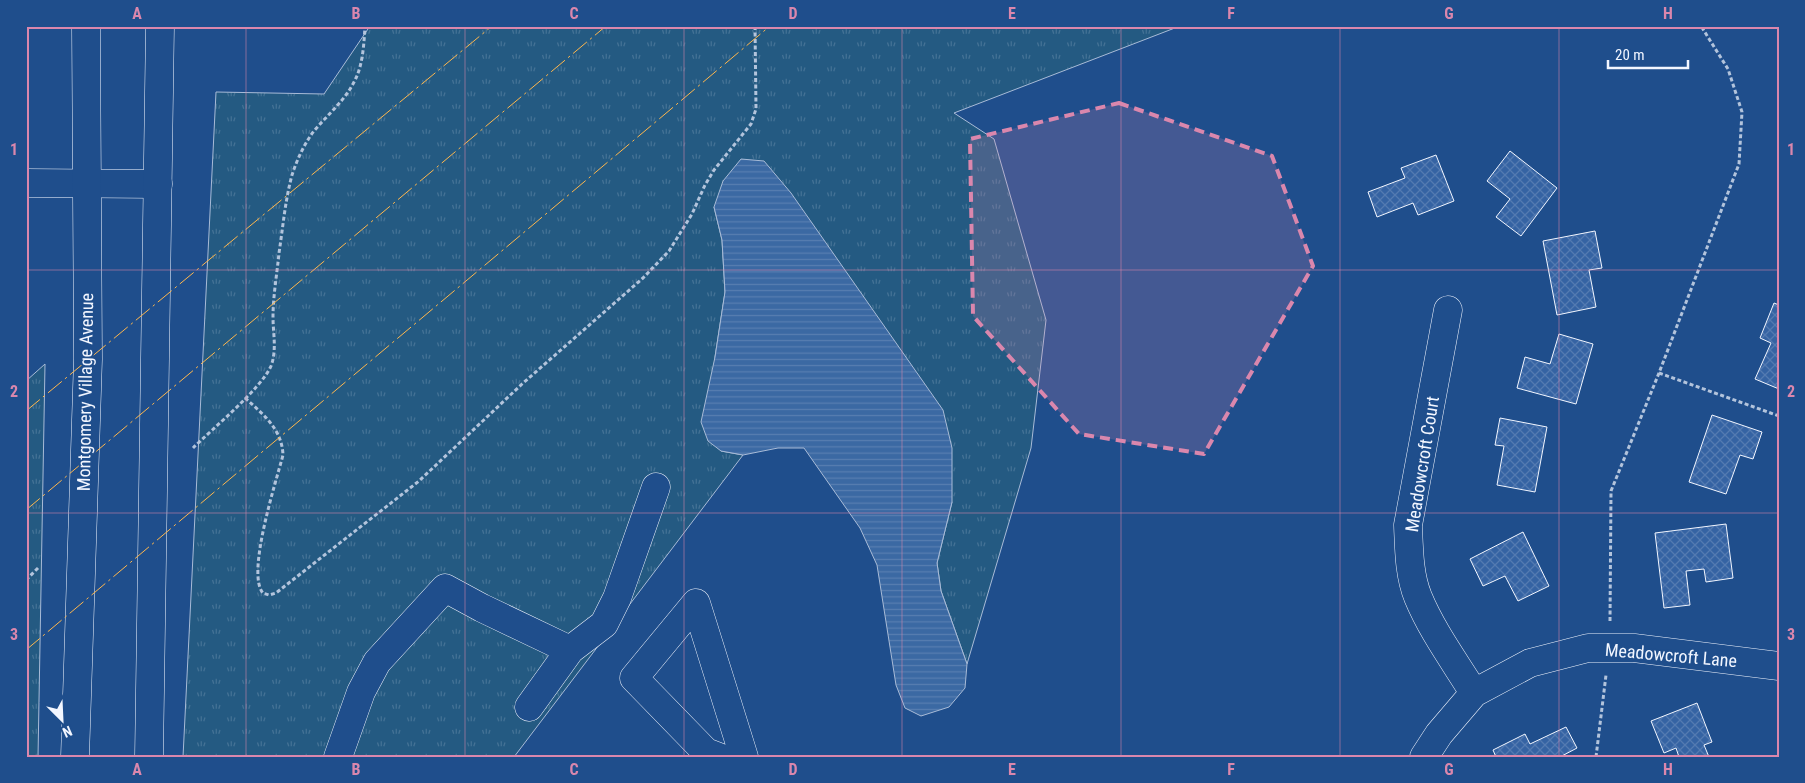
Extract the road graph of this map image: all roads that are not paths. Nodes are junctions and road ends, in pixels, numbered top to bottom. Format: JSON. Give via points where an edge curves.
{"nodes":[{"id":1,"x":86,"y":26,"type":"edge"},
{"id":2,"x":160,"y":26,"type":"edge"},
{"id":3,"x":26,"y":183,"type":"edge"},
{"id":4,"x":86,"y":184,"type":"junction"},
{"id":5,"x":158,"y":184,"type":"junction"},
{"id":6,"x":1448,"y":310,"type":"dead end"},
{"id":7,"x":656,"y":487,"type":"dead end"},
{"id":8,"x":570,"y":650,"type":"junction"},
{"id":9,"x":1779,"y":666,"type":"edge"},
{"id":10,"x":1474,"y":693,"type":"junction"},
{"id":11,"x":529,"y":707,"type":"dead end"},
{"id":12,"x":708,"y":756,"type":"edge"},
{"id":13,"x":75,"y":757,"type":"edge"},
{"id":14,"x":149,"y":757,"type":"edge"},
{"id":15,"x":338,"y":757,"type":"edge"},
{"id":16,"x":744,"y":757,"type":"edge"},
{"id":17,"x":1424,"y":757,"type":"edge"}],
"edges":[{"from":1,"to":4,"type":"street","name":"Montgomery Village Avenue"},
{"from":2,"to":5,"type":"street"},
{"from":3,"to":4,"type":"street"},
{"from":4,"to":5,"type":"street"},
{"from":4,"to":13,"type":"street","name":"Montgomery Village Avenue","via":[[88,359]]},
{"from":5,"to":14,"type":"street"},
{"from":6,"to":10,"type":"street","name":"Meadowcroft Court","via":[[1408,525],[1410,561],[1418,596]]},
{"from":7,"to":8,"type":"street","via":[[617,598],[604,624]]},
{"from":8,"to":11,"type":"street"},
{"from":8,"to":15,"type":"street","via":[[445,588],[377,662],[361,692]]},
{"from":9,"to":10,"type":"street","name":"Meadowcroft Lane","via":[[1634,648],[1588,648],[1530,662]]},
{"from":10,"to":17,"type":"street","name":"Meadowcroft Lane"},
{"from":12,"to":16,"type":"street","via":[[634,678],[696,603]]}]}
